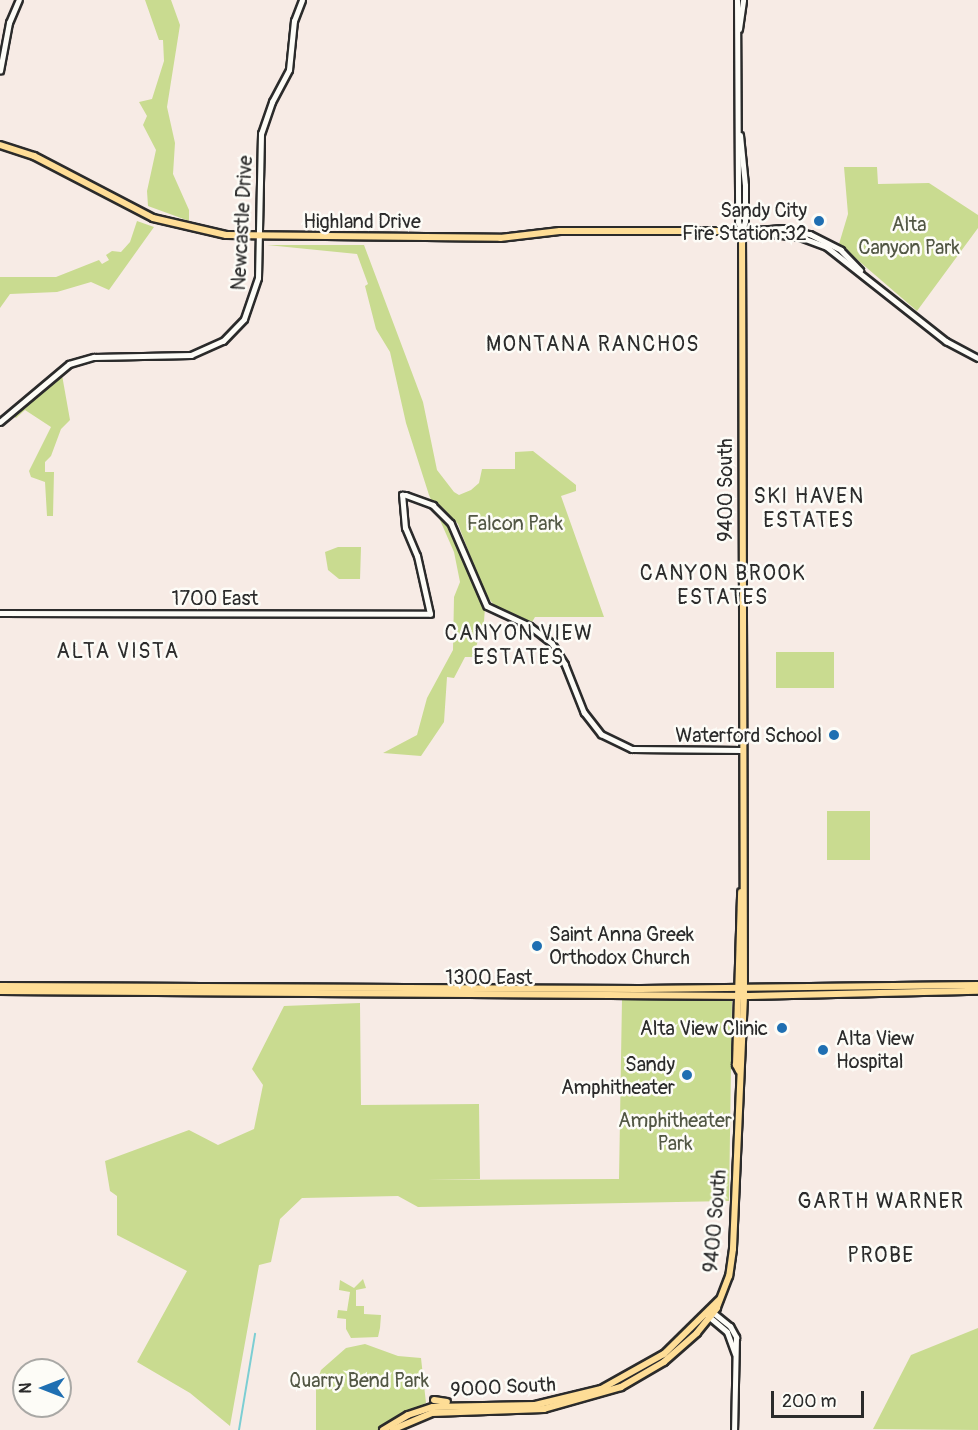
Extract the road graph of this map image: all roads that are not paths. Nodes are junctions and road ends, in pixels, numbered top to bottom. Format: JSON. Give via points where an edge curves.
{"nodes":[{"id":1,"x":19,"y":0,"type":"edge"},
{"id":2,"x":302,"y":0,"type":"edge"},
{"id":3,"x":737,"y":0,"type":"edge"},
{"id":4,"x":743,"y":0,"type":"edge"},
{"id":5,"x":739,"y":29,"type":"junction"},
{"id":6,"x":0,"y":71,"type":"edge"},
{"id":7,"x":0,"y":145,"type":"edge"},
{"id":8,"x":742,"y":231,"type":"junction"},
{"id":9,"x":258,"y":237,"type":"junction"},
{"id":10,"x":978,"y":358,"type":"edge"},
{"id":11,"x":0,"y":422,"type":"edge"},
{"id":12,"x":0,"y":613,"type":"edge"},
{"id":13,"x":742,"y":750,"type":"junction"},
{"id":14,"x":978,"y":985,"type":"edge"},
{"id":15,"x":0,"y":986,"type":"edge"},
{"id":16,"x":0,"y":991,"type":"edge"},
{"id":17,"x":978,"y":991,"type":"edge"},
{"id":18,"x":740,"y":992,"type":"junction"},
{"id":19,"x":710,"y":1313,"type":"junction"},
{"id":20,"x":434,"y":1404,"type":"junction"},
{"id":21,"x":483,"y":1412,"type":"junction"},
{"id":22,"x":400,"y":1425,"type":"junction"},
{"id":23,"x":383,"y":1430,"type":"edge"},
{"id":24,"x":392,"y":1430,"type":"edge"},
{"id":25,"x":734,"y":1430,"type":"edge"}],
"edges":[{"from":1,"to":6,"type":"street","via":[[9,23]]},
{"from":2,"to":9,"type":"street","name":"Newcastle Drive","via":[[294,21],[289,70],[261,134]]},
{"from":3,"to":5,"type":"main road","name":"9400 South"},
{"from":4,"to":5,"type":"main road","name":"9400 South"},
{"from":5,"to":8,"type":"main road","name":"9400 South","via":[[738,222]]},
{"from":7,"to":9,"type":"main road","name":"Highland Drive","via":[[36,157],[153,218],[210,233]]},
{"from":8,"to":9,"type":"main road","name":"Highland Drive","via":[[560,231],[500,238]]},
{"from":8,"to":10,"type":"street","name":"Highland Drive","via":[[783,228],[810,234],[841,250],[946,341]]},
{"from":8,"to":13,"type":"main road","name":"9400 South"},
{"from":9,"to":11,"type":"street","name":"Newcastle Drive","via":[[252,303],[238,327],[223,341],[182,356],[105,356],[76,361],[53,374]]},
{"from":12,"to":13,"type":"street","name":"1700 East","via":[[430,614],[417,556],[405,528],[402,495],[428,502],[447,517],[485,603],[552,643],[584,712],[601,734],[618,745],[640,750]]},
{"from":13,"to":18,"type":"main road","name":"9400 South"},
{"from":14,"to":18,"type":"main road","name":"1300 East"},
{"from":15,"to":18,"type":"main road","name":"1300 East"},
{"from":16,"to":18,"type":"main road","name":"1300 East"},
{"from":17,"to":18,"type":"main road","name":"1300 East"},
{"from":18,"to":19,"type":"main road","name":"9400 South","via":[[733,1249],[729,1276]]},
{"from":19,"to":20,"type":"main road","name":"9000 South","via":[[670,1350],[618,1382],[552,1403]]},
{"from":19,"to":21,"type":"main road","name":"9000 South","via":[[664,1362],[621,1387],[563,1406]]},
{"from":19,"to":25,"type":"main road","via":[[728,1332],[735,1354]]},
{"from":20,"to":21,"type":"main road"},
{"from":20,"to":22,"type":"main road"},
{"from":20,"to":23,"type":"main road","name":"9000 South"},
{"from":21,"to":22,"type":"main road","name":"9000 South","via":[[432,1413]]},
{"from":22,"to":24,"type":"main road","name":"9000 South"}]}
